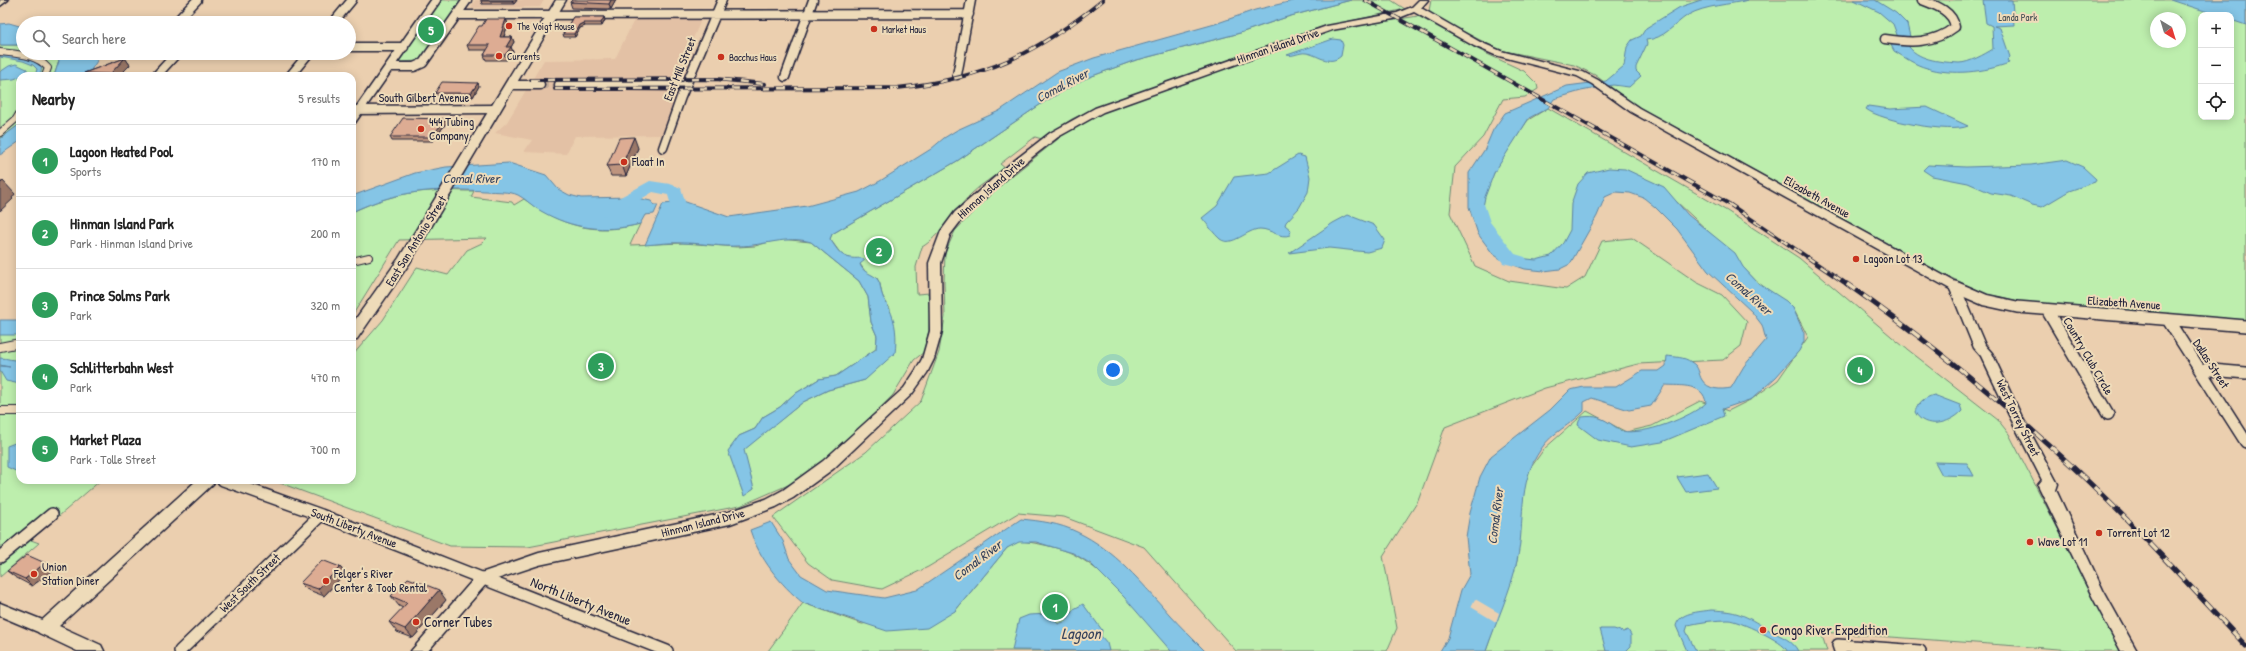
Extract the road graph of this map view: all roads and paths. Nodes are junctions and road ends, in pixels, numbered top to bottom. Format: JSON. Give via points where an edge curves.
{"nodes":[{"id":1,"x":4,"y":0,"type":"edge"},
{"id":2,"x":197,"y":0,"type":"edge"},
{"id":3,"x":352,"y":0,"type":"edge"},
{"id":4,"x":436,"y":0,"type":"edge"},
{"id":5,"x":467,"y":0,"type":"edge"},
{"id":6,"x":561,"y":0,"type":"edge"},
{"id":7,"x":722,"y":0,"type":"edge"},
{"id":8,"x":813,"y":0,"type":"edge"},
{"id":9,"x":971,"y":0,"type":"edge"},
{"id":10,"x":1425,"y":0,"type":"edge"},
{"id":11,"x":1922,"y":0,"type":"edge"},
{"id":12,"x":0,"y":3,"type":"edge"},
{"id":13,"x":1415,"y":9,"type":"junction"},
{"id":14,"x":457,"y":14,"type":"junction"},
{"id":15,"x":552,"y":14,"type":"junction"},
{"id":16,"x":716,"y":14,"type":"junction"},
{"id":17,"x":808,"y":14,"type":"junction"},
{"id":18,"x":969,"y":14,"type":"junction"},
{"id":19,"x":182,"y":16,"type":"edge"},
{"id":20,"x":339,"y":16,"type":"edge"},
{"id":21,"x":1429,"y":16,"type":"junction"},
{"id":22,"x":1885,"y":39,"type":"dead end"},
{"id":23,"x":356,"y":47,"type":"edge"},
{"id":24,"x":404,"y":47,"type":"junction"},
{"id":25,"x":0,"y":52,"type":"edge"},
{"id":26,"x":16,"y":53,"type":"edge"},
{"id":27,"x":38,"y":60,"type":"edge"},
{"id":28,"x":171,"y":60,"type":"edge"},
{"id":29,"x":303,"y":60,"type":"edge"},
{"id":30,"x":390,"y":66,"type":"junction"},
{"id":31,"x":46,"y":72,"type":"edge"},
{"id":32,"x":160,"y":72,"type":"edge"},
{"id":33,"x":293,"y":72,"type":"edge"},
{"id":34,"x":957,"y":75,"type":"dead end"},
{"id":35,"x":785,"y":77,"type":"dead end"},
{"id":36,"x":510,"y":85,"type":"junction"},
{"id":37,"x":540,"y":85,"type":"tunnel mouth"},
{"id":38,"x":559,"y":85,"type":"tunnel mouth"},
{"id":39,"x":686,"y":86,"type":"junction"},
{"id":40,"x":496,"y":109,"type":"junction"},
{"id":41,"x":356,"y":110,"type":"edge"},
{"id":42,"x":16,"y":119,"type":"edge"},
{"id":43,"x":1,"y":131,"type":"edge"},
{"id":44,"x":663,"y":148,"type":"dead end"},
{"id":45,"x":369,"y":258,"type":"dead end"},
{"id":46,"x":356,"y":260,"type":"edge"},
{"id":47,"x":1955,"y":287,"type":"junction"},
{"id":48,"x":2047,"y":310,"type":"junction"},
{"id":49,"x":2168,"y":320,"type":"junction"},
{"id":50,"x":2246,"y":326,"type":"edge"},
{"id":51,"x":356,"y":329,"type":"edge"},
{"id":52,"x":16,"y":344,"type":"edge"},
{"id":53,"x":0,"y":347,"type":"edge"},
{"id":54,"x":2200,"y":369,"type":"junction"},
{"id":55,"x":2246,"y":373,"type":"edge"},
{"id":56,"x":0,"y":411,"type":"edge"},
{"id":57,"x":16,"y":411,"type":"edge"},
{"id":58,"x":2108,"y":414,"type":"dead end"},
{"id":59,"x":2246,"y":442,"type":"edge"},
{"id":60,"x":203,"y":484,"type":"edge"},
{"id":61,"x":234,"y":484,"type":"edge"},
{"id":62,"x":52,"y":514,"type":"dead end"},
{"id":63,"x":321,"y":515,"type":"junction"},
{"id":64,"x":0,"y":557,"type":"edge"},
{"id":65,"x":483,"y":578,"type":"junction"},
{"id":66,"x":0,"y":609,"type":"edge"},
{"id":67,"x":45,"y":628,"type":"junction"},
{"id":68,"x":1839,"y":648,"type":"edge"},
{"id":69,"x":662,"y":650,"type":"edge"},
{"id":70,"x":95,"y":651,"type":"edge"},
{"id":71,"x":180,"y":651,"type":"edge"},
{"id":72,"x":419,"y":651,"type":"edge"},
{"id":73,"x":1920,"y":651,"type":"edge"},
{"id":74,"x":2129,"y":651,"type":"edge"}],
"edges":[{"from":1,"to":12,"type":"street"},
{"from":2,"to":19,"type":"street"},
{"from":3,"to":20,"type":"street"},
{"from":4,"to":24,"type":"street"},
{"from":5,"to":14,"type":"street"},
{"from":6,"to":15,"type":"main road","name":"East San Antonio Street"},
{"from":7,"to":16,"type":"street","name":"East Mill Street"},
{"from":8,"to":17,"type":"street"},
{"from":9,"to":18,"type":"street"},
{"from":10,"to":13,"type":"street"},
{"from":10,"to":21,"type":"street"},
{"from":11,"to":22,"type":"street","via":[[1947,14],[1954,20],[1955,27],[1933,41]]},
{"from":13,"to":21,"type":"street","name":"Elizabeth Avenue"},
{"from":13,"to":65,"type":"street","name":"Hinman Island Drive","via":[[1399,15],[1330,28],[1106,107],[1067,126],[1025,157],[959,215],[940,243],[935,263],[936,331],[921,373],[896,403],[834,460],[788,494],[730,518],[539,559]]},
{"from":14,"to":15,"type":"street"},
{"from":14,"to":30,"type":"street","via":[[421,64],[414,67]]},
{"from":15,"to":16,"type":"street"},
{"from":15,"to":36,"type":"main road","name":"East San Antonio Street"},
{"from":16,"to":17,"type":"street"},
{"from":16,"to":39,"type":"street","name":"East Mill Street"},
{"from":17,"to":18,"type":"street"},
{"from":17,"to":35,"type":"street"},
{"from":18,"to":34,"type":"street"},
{"from":21,"to":47,"type":"street","name":"Elizabeth Avenue","via":[[1498,53],[1569,70],[1589,78],[1635,110]]},
{"from":23,"to":24,"type":"street"},
{"from":24,"to":30,"type":"street"},
{"from":25,"to":26,"type":"street"},
{"from":27,"to":31,"type":"street","via":[[45,63],[48,68]]},
{"from":28,"to":32,"type":"street"},
{"from":29,"to":33,"type":"street"},
{"from":30,"to":41,"type":"street"},
{"from":36,"to":37,"type":"street"},
{"from":36,"to":40,"type":"main road","name":"East San Antonio Street"},
{"from":38,"to":39,"type":"street"},
{"from":39,"to":44,"type":"street","name":"East Mill Street"},
{"from":40,"to":41,"type":"street","name":"South Gilbert Avenue"},
{"from":40,"to":51,"type":"main road","name":"East San Antonio Street","via":[[404,261]]},
{"from":42,"to":43,"type":"street"},
{"from":45,"to":46,"type":"street"},
{"from":47,"to":48,"type":"street","name":"Elizabeth Avenue","via":[[1999,304]]},
{"from":47,"to":74,"type":"street","name":"West Torrey Street","via":[[1980,348],[1978,352],[2000,402],[2049,490],[2098,594]]},
{"from":48,"to":49,"type":"street","name":"Elizabeth Avenue"},
{"from":48,"to":58,"type":"street","name":"Country Club Circle"},
{"from":49,"to":50,"type":"street","name":"Elizabeth Avenue"},
{"from":49,"to":54,"type":"street","name":"Dallas Street"},
{"from":52,"to":53,"type":"street"},
{"from":54,"to":55,"type":"street"},
{"from":54,"to":59,"type":"street","name":"Dallas Street"},
{"from":56,"to":57,"type":"street"},
{"from":60,"to":67,"type":"main road"},
{"from":61,"to":63,"type":"street","name":"South Liberty Avenue"},
{"from":62,"to":64,"type":"street"},
{"from":63,"to":65,"type":"street","name":"South Liberty Avenue"},
{"from":63,"to":71,"type":"street","name":"West South Street"},
{"from":65,"to":69,"type":"street","name":"North Liberty Avenue"},
{"from":65,"to":72,"type":"street"},
{"from":66,"to":67,"type":"street"},
{"from":67,"to":70,"type":"main road"},
{"from":68,"to":73,"type":"street"}]}
